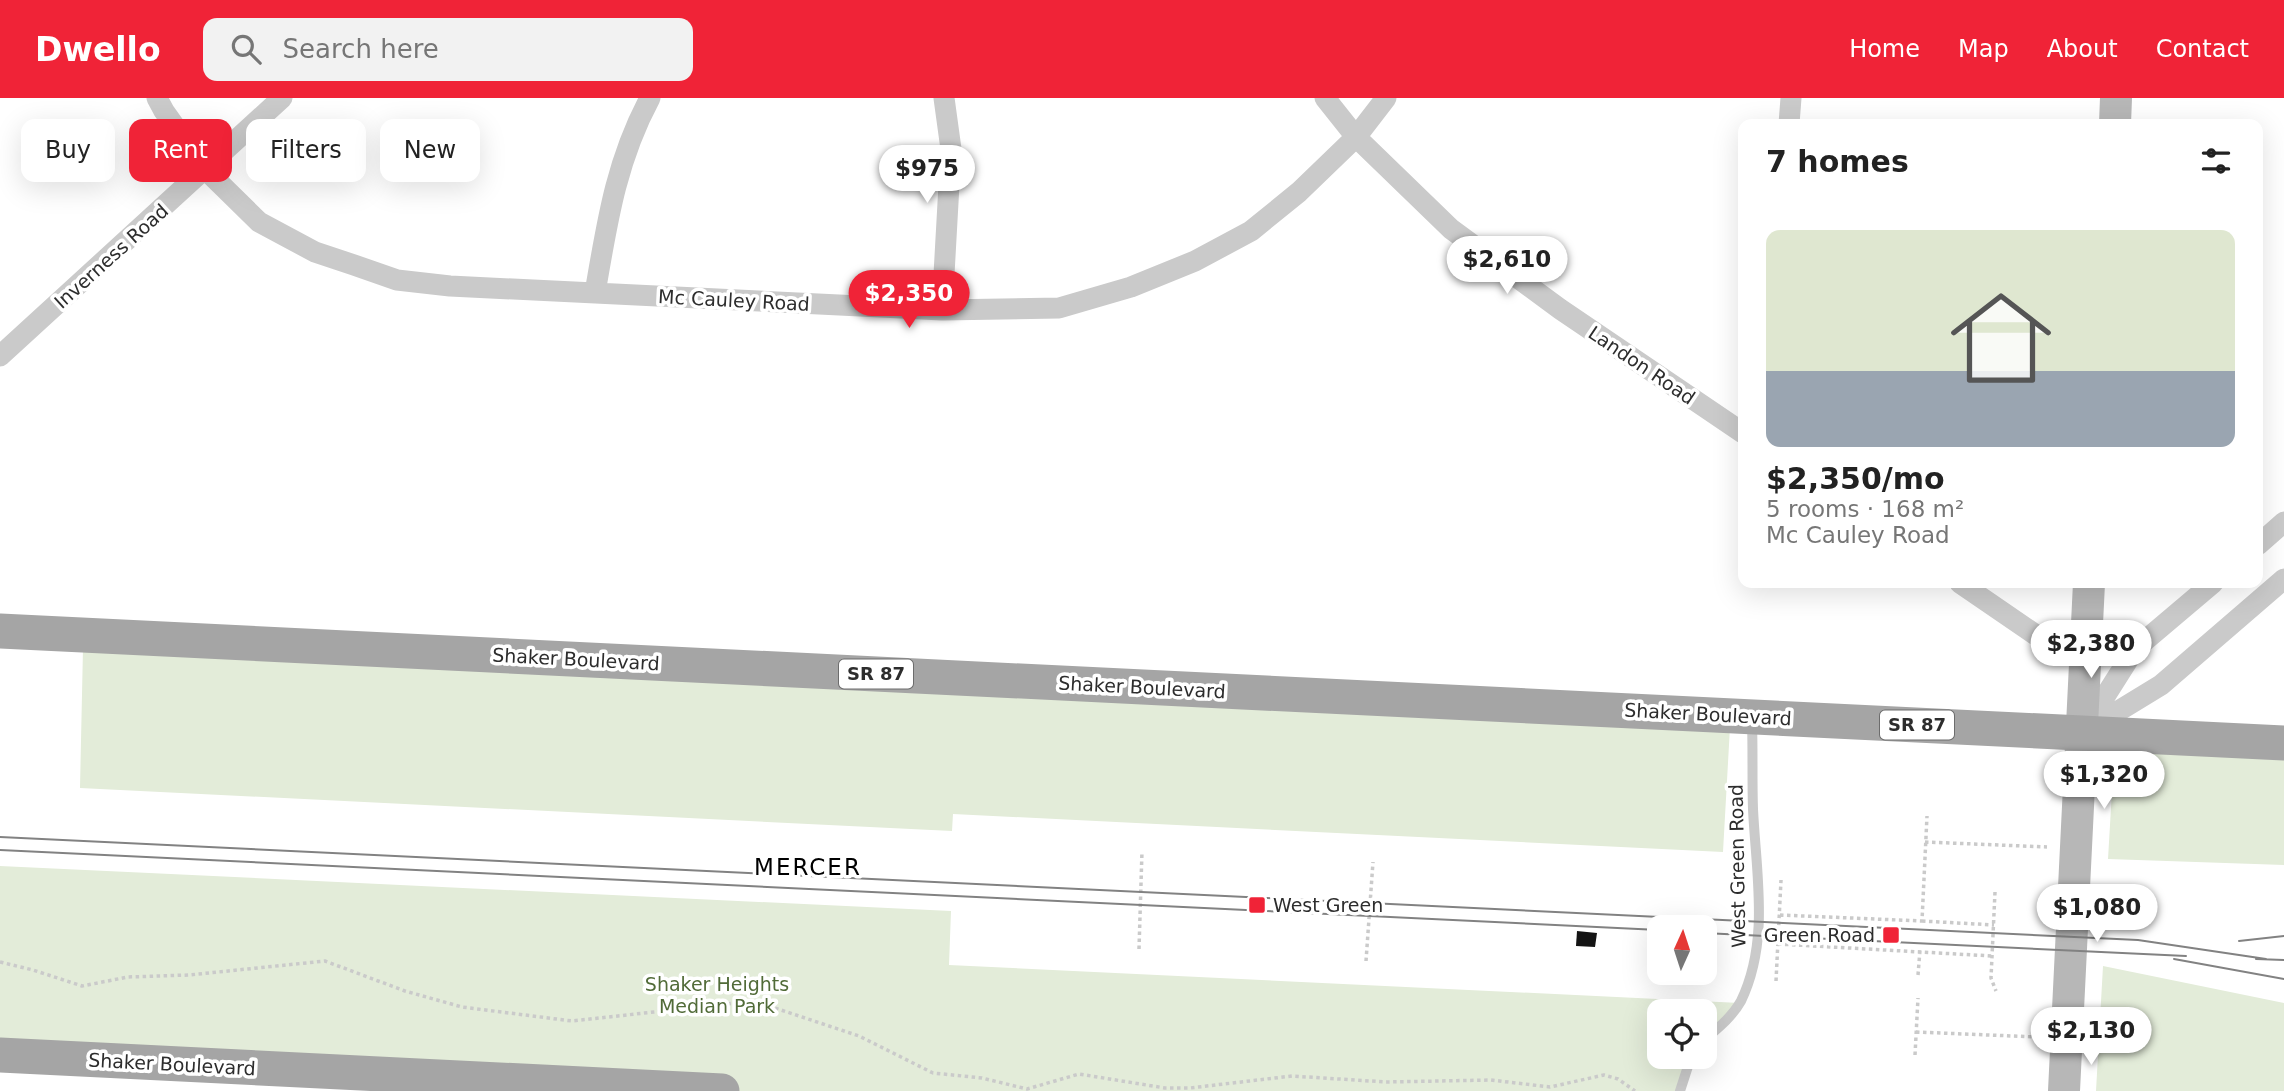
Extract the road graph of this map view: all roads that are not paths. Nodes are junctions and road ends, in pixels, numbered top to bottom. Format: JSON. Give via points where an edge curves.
{"nodes":[{"id":1,"x":158,"y":98,"type":"edge"},
{"id":2,"x":282,"y":98,"type":"edge"},
{"id":3,"x":650,"y":98,"type":"edge"},
{"id":4,"x":944,"y":98,"type":"edge"},
{"id":5,"x":1325,"y":98,"type":"edge"},
{"id":6,"x":1386,"y":98,"type":"edge"},
{"id":7,"x":1791,"y":98,"type":"edge"},
{"id":8,"x":2116,"y":98,"type":"edge"},
{"id":9,"x":170,"y":119,"type":"edge"},
{"id":10,"x":1789,"y":119,"type":"edge"},
{"id":11,"x":2115,"y":119,"type":"edge"},
{"id":12,"x":1356,"y":137,"type":"junction"},
{"id":13,"x":232,"y":145,"type":"edge"},
{"id":14,"x":193,"y":182,"type":"edge"},
{"id":15,"x":218,"y":182,"type":"edge"},
{"id":16,"x":595,"y":293,"type":"junction"},
{"id":17,"x":942,"y":310,"type":"junction"},
{"id":18,"x":0,"y":356,"type":"edge"},
{"id":19,"x":1738,"y":430,"type":"edge"},
{"id":20,"x":2284,"y":522,"type":"edge"},
{"id":21,"x":2263,"y":541,"type":"edge"},
{"id":22,"x":2284,"y":579,"type":"edge"},
{"id":23,"x":1967,"y":588,"type":"edge"},
{"id":24,"x":2089,"y":588,"type":"edge"},
{"id":25,"x":2207,"y":588,"type":"edge"},
{"id":26,"x":0,"y":631,"type":"edge"},
{"id":27,"x":2135,"y":649,"type":"junction"},
{"id":28,"x":2085,"y":650,"type":"junction"},
{"id":29,"x":1752,"y":716,"type":"junction"},
{"id":30,"x":2082,"y":733,"type":"junction"},
{"id":31,"x":2284,"y":743,"type":"edge"},
{"id":32,"x":1717,"y":1029,"type":"edge"},
{"id":33,"x":0,"y":1055,"type":"edge"},
{"id":34,"x":1687,"y":1069,"type":"edge"},
{"id":35,"x":722,"y":1091,"type":"edge"},
{"id":36,"x":1680,"y":1091,"type":"edge"},
{"id":37,"x":2064,"y":1091,"type":"edge"}],
"edges":[{"from":1,"to":9,"type":"street","name":"Mc Cauley Road"},
{"from":2,"to":13,"type":"street","name":"Inverness Road"},
{"from":3,"to":16,"type":"street","via":[[631,133],[609,210]]},
{"from":4,"to":17,"type":"street","via":[[951,149]]},
{"from":5,"to":12,"type":"street","name":"Landon Road"},
{"from":6,"to":12,"type":"street","name":"Mc Cauley Road"},
{"from":7,"to":10,"type":"street"},
{"from":8,"to":11,"type":"main road"},
{"from":12,"to":17,"type":"street","name":"Mc Cauley Road","via":[[1251,231],[1195,261],[1131,287],[1059,308]]},
{"from":12,"to":19,"type":"street","name":"Landon Road","via":[[1451,229]]},
{"from":14,"to":18,"type":"street","name":"Inverness Road"},
{"from":15,"to":16,"type":"street","name":"Mc Cauley Road","via":[[259,222],[314,252],[397,279]]},
{"from":16,"to":17,"type":"street","name":"Mc Cauley Road"},
{"from":20,"to":21,"type":"street"},
{"from":22,"to":30,"type":"street","via":[[2161,685]]},
{"from":23,"to":28,"type":"street","via":[[2049,644]]},
{"from":24,"to":28,"type":"main road"},
{"from":25,"to":27,"type":"street"},
{"from":26,"to":29,"type":"main road","name":"Shaker Boulevard","number":"SR 87"},
{"from":27,"to":28,"type":"street"},
{"from":27,"to":30,"type":"street"},
{"from":28,"to":30,"type":"main road"},
{"from":29,"to":30,"type":"main road","name":"Shaker Boulevard","number":"SR 87"},
{"from":29,"to":32,"type":"lane","name":"West Green Road","via":[[1759,899],[1756,953],[1740,1003]]},
{"from":30,"to":31,"type":"main road","name":"Shaker Boulevard","number":"SR 87"},
{"from":30,"to":37,"type":"main road","via":[[2061,850],[2052,1038]]},
{"from":33,"to":35,"type":"main road","name":"Shaker Boulevard"},
{"from":34,"to":36,"type":"lane"}]}
